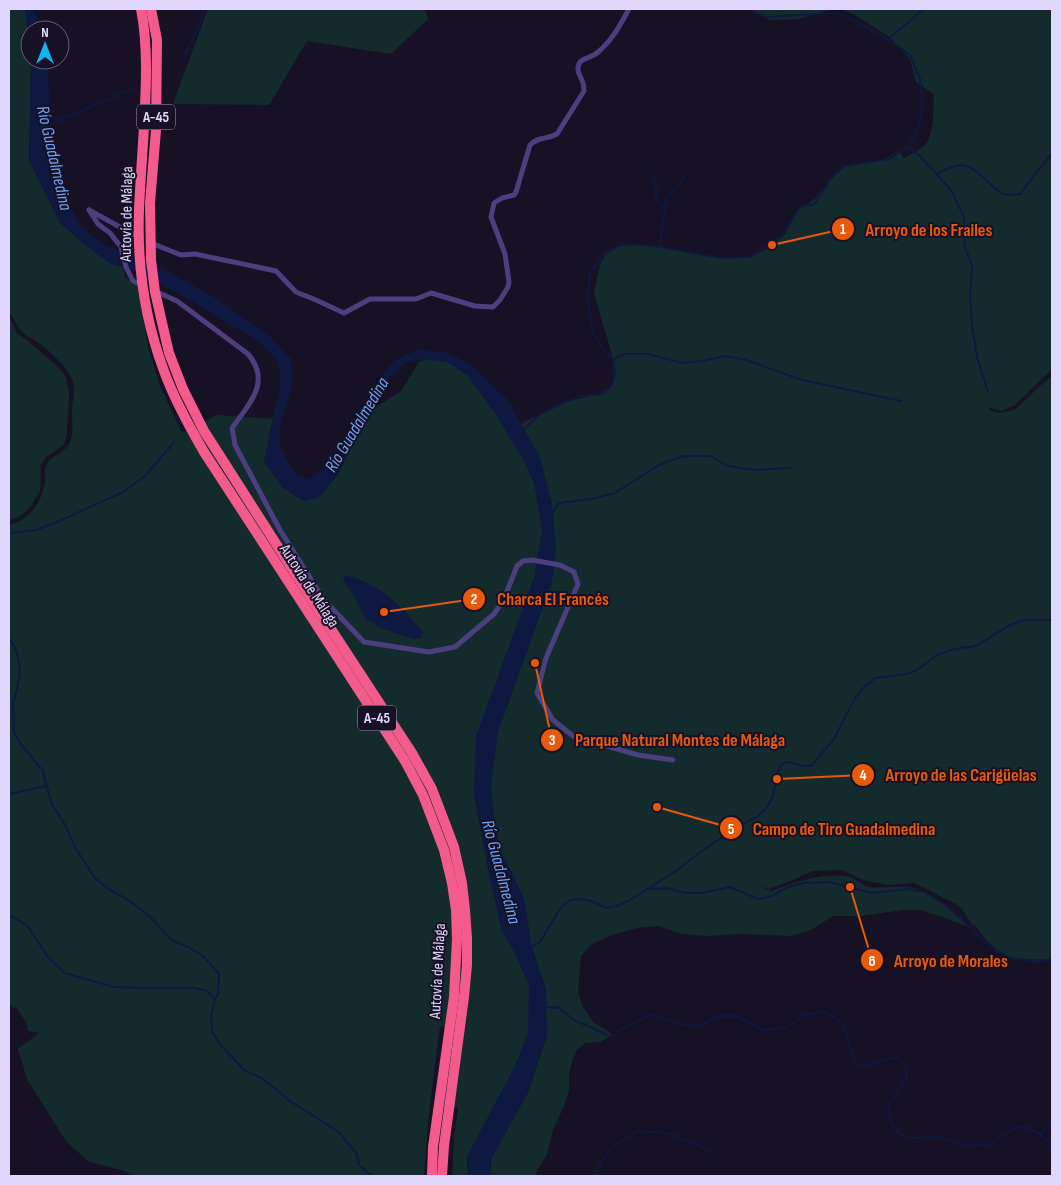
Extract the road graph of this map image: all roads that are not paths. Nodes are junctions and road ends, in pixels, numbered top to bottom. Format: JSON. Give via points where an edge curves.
{"nodes":[{"id":1,"x":141,"y":9,"type":"edge"},
{"id":2,"x":151,"y":9,"type":"edge"},
{"id":3,"x":629,"y":9,"type":"edge"},
{"id":4,"x":673,"y":760,"type":"dead end"},
{"id":5,"x":432,"y":1176,"type":"edge"},
{"id":6,"x":442,"y":1176,"type":"edge"}],
"edges":[{"from":1,"to":5,"type":"highway","name":"Autovía de Málaga","number":"A-45","via":[[146,46],[145,130],[139,212],[141,273],[153,336],[164,371],[204,452],[405,761],[423,795],[444,850],[456,910],[457,956]]},
{"from":2,"to":6,"type":"highway","name":"Autovía de Málaga","number":"A-45","via":[[157,40],[156,130],[150,203],[151,260],[158,310],[169,352],[204,431],[412,753],[432,789],[454,847],[465,910],[467,965]]},
{"from":3,"to":4,"type":"street","via":[[612,39],[592,57],[580,62],[578,70],[584,91],[557,134],[535,140],[530,145],[516,192],[494,203],[491,217],[505,254],[509,282],[494,307],[475,306],[431,294],[416,299],[370,299],[344,313],[296,292],[276,271],[194,254],[181,255],[132,235],[89,210],[121,248],[132,281],[177,301],[254,360],[258,373],[256,393],[232,428],[235,444],[280,530],[324,600],[364,642],[428,652],[455,647],[494,614],[504,599],[517,566],[523,561],[560,565],[574,572],[578,584],[546,658],[538,693],[553,720],[573,736],[638,755]]}]}
